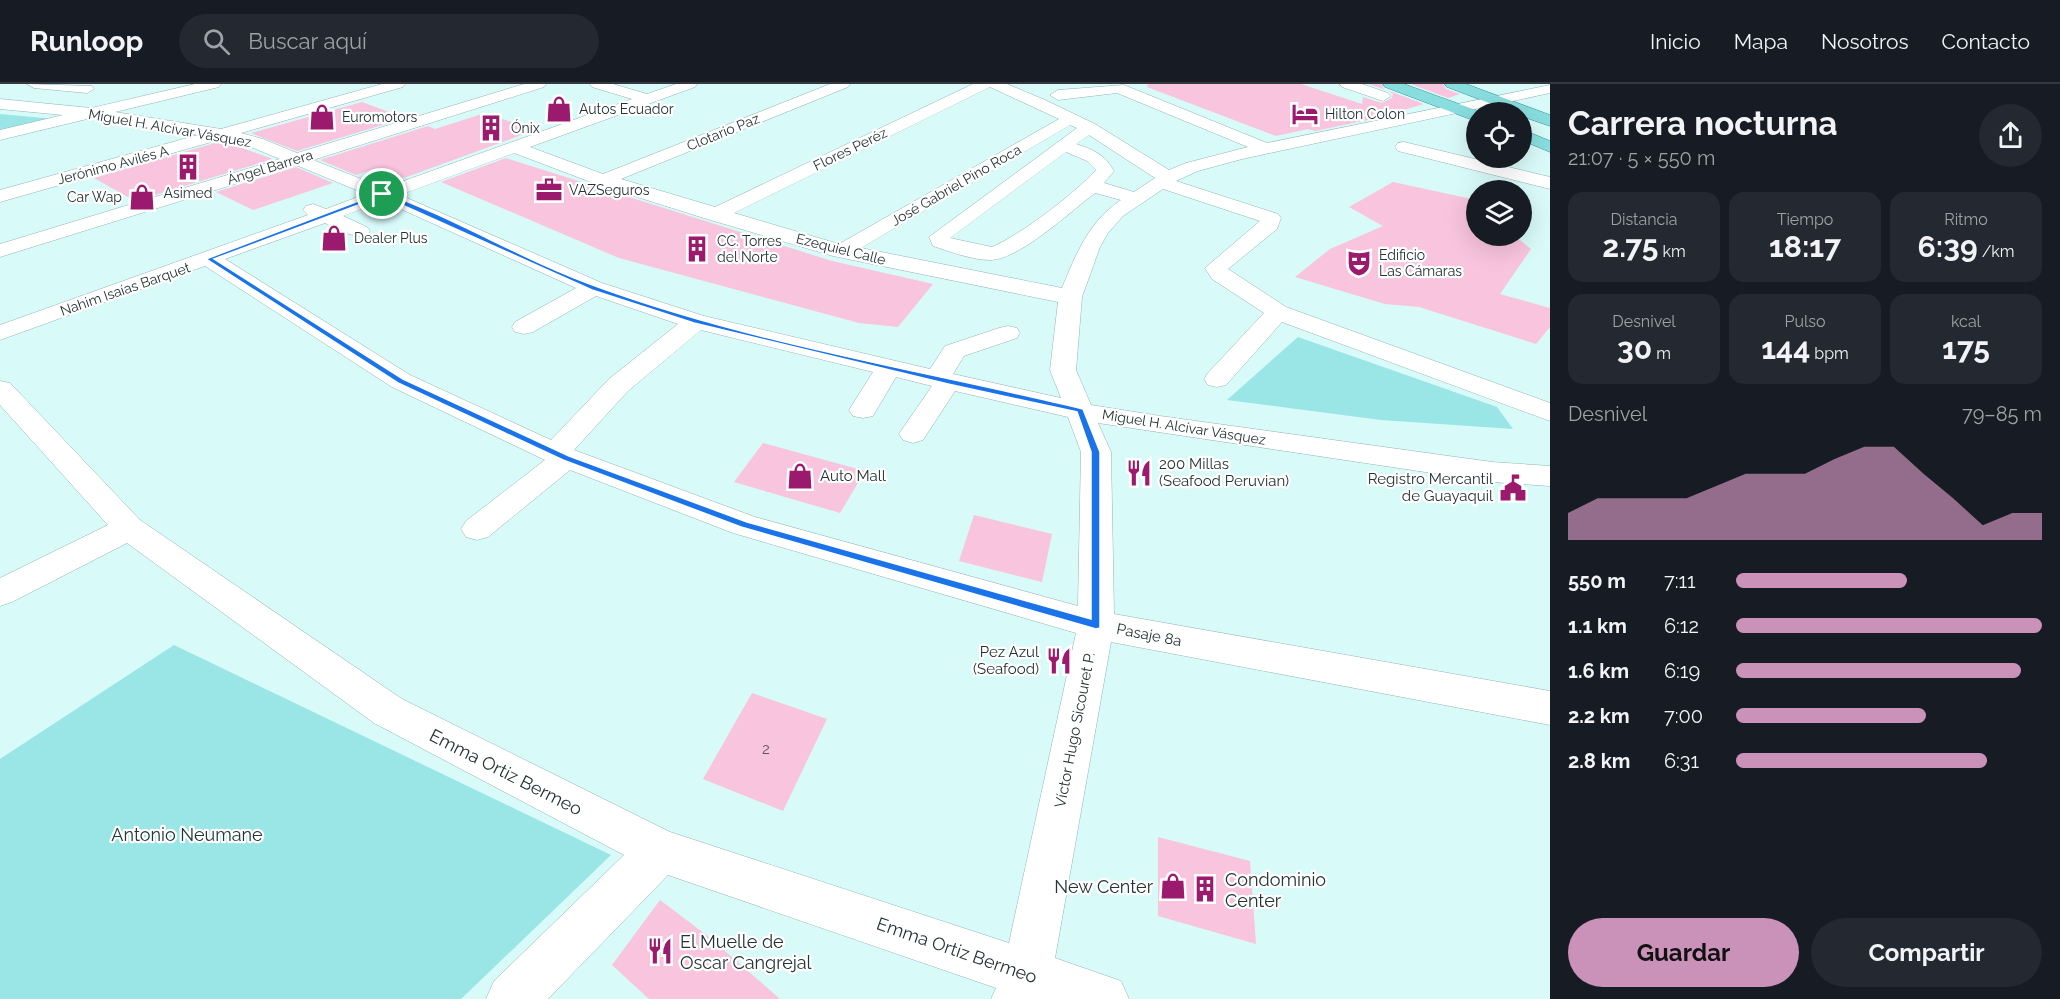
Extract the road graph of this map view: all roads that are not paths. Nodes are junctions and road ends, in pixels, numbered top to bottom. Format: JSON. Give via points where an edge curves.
{"nodes":[{"id":1,"x":34,"y":84,"type":"edge"},
{"id":2,"x":214,"y":84,"type":"edge"},
{"id":3,"x":398,"y":84,"type":"edge"},
{"id":4,"x":539,"y":84,"type":"edge"},
{"id":5,"x":597,"y":84,"type":"edge"},
{"id":6,"x":690,"y":84,"type":"edge"},
{"id":7,"x":843,"y":84,"type":"edge"},
{"id":8,"x":986,"y":84,"type":"edge"},
{"id":9,"x":994,"y":84,"type":"edge"},
{"id":10,"x":1030,"y":84,"type":"edge"},
{"id":11,"x":1349,"y":84,"type":"edge"},
{"id":12,"x":1402,"y":84,"type":"edge"},
{"id":13,"x":1455,"y":85,"type":"edge"},
{"id":14,"x":87,"y":88,"type":"dead end"},
{"id":15,"x":1550,"y":89,"type":"edge"},
{"id":16,"x":1386,"y":90,"type":"edge"},
{"id":17,"x":114,"y":92,"type":"dead end"},
{"id":18,"x":164,"y":96,"type":"junction"},
{"id":19,"x":647,"y":99,"type":"junction"},
{"id":20,"x":1498,"y":101,"type":"junction"},
{"id":21,"x":1054,"y":102,"type":"junction"},
{"id":22,"x":0,"y":104,"type":"edge"},
{"id":23,"x":1466,"y":111,"type":"edge"},
{"id":24,"x":1466,"y":112,"type":"edge"},
{"id":25,"x":90,"y":113,"type":"junction"},
{"id":26,"x":1083,"y":117,"type":"junction"},
{"id":27,"x":1546,"y":117,"type":"edge"},
{"id":28,"x":1030,"y":118,"type":"dead end"},
{"id":29,"x":125,"y":119,"type":"junction"},
{"id":30,"x":223,"y":134,"type":"junction"},
{"id":31,"x":0,"y":135,"type":"edge"},
{"id":32,"x":1532,"y":139,"type":"edge"},
{"id":33,"x":1063,"y":146,"type":"junction"},
{"id":34,"x":513,"y":147,"type":"junction"},
{"id":35,"x":1404,"y":147,"type":"dead end"},
{"id":36,"x":1550,"y":147,"type":"edge"},
{"id":37,"x":129,"y":148,"type":"dead end"},
{"id":38,"x":471,"y":148,"type":"dead end"},
{"id":39,"x":1265,"y":148,"type":"junction"},
{"id":40,"x":10,"y":150,"type":"dead end"},
{"id":41,"x":491,"y":155,"type":"junction"},
{"id":42,"x":1174,"y":156,"type":"dead end"},
{"id":43,"x":297,"y":158,"type":"junction"},
{"id":44,"x":1192,"y":167,"type":"junction"},
{"id":45,"x":92,"y":171,"type":"junction"},
{"id":46,"x":234,"y":171,"type":"junction"},
{"id":47,"x":603,"y":180,"type":"junction"},
{"id":48,"x":1164,"y":180,"type":"junction"},
{"id":49,"x":181,"y":183,"type":"dead end"},
{"id":50,"x":1550,"y":183,"type":"edge"},
{"id":51,"x":1092,"y":186,"type":"junction"},
{"id":52,"x":382,"y":194,"type":"junction"},
{"id":53,"x":0,"y":196,"type":"edge"},
{"id":54,"x":1136,"y":198,"type":"junction"},
{"id":55,"x":297,"y":204,"type":"dead end"},
{"id":56,"x":714,"y":214,"type":"junction"},
{"id":57,"x":326,"y":215,"type":"junction"},
{"id":58,"x":360,"y":231,"type":"dead end"},
{"id":59,"x":0,"y":251,"type":"edge"},
{"id":60,"x":841,"y":252,"type":"junction"},
{"id":61,"x":209,"y":259,"type":"junction"},
{"id":62,"x":594,"y":288,"type":"junction"},
{"id":63,"x":1071,"y":297,"type":"junction"},
{"id":64,"x":1278,"y":312,"type":"junction"},
{"id":65,"x":697,"y":322,"type":"junction"},
{"id":66,"x":524,"y":327,"type":"dead end"},
{"id":67,"x":0,"y":333,"type":"edge"},
{"id":68,"x":1008,"y":333,"type":"dead end"},
{"id":69,"x":889,"y":368,"type":"junction"},
{"id":70,"x":1218,"y":379,"type":"dead end"},
{"id":71,"x":943,"y":381,"type":"junction"},
{"id":72,"x":3,"y":398,"type":"edge"},
{"id":73,"x":863,"y":410,"type":"dead end"},
{"id":74,"x":1080,"y":411,"type":"junction"},
{"id":75,"x":1550,"y":413,"type":"edge"},
{"id":76,"x":913,"y":434,"type":"dead end"},
{"id":77,"x":560,"y":456,"type":"junction"},
{"id":78,"x":1550,"y":476,"type":"edge"},
{"id":79,"x":129,"y":528,"type":"junction"},
{"id":80,"x":477,"y":529,"type":"dead end"},
{"id":81,"x":0,"y":594,"type":"edge"},
{"id":82,"x":1096,"y":625,"type":"junction"},
{"id":83,"x":1550,"y":708,"type":"edge"},
{"id":84,"x":661,"y":851,"type":"junction"},
{"id":85,"x":1022,"y":986,"type":"edge"},
{"id":86,"x":512,"y":999,"type":"edge"},
{"id":87,"x":1103,"y":999,"type":"edge"}],
"edges":[{"from":1,"to":14,"type":"street"},
{"from":2,"to":18,"type":"street"},
{"from":3,"to":30,"type":"street","name":"Jerónimo Avilés A"},
{"from":4,"to":43,"type":"street","name":"Ángel Barrera"},
{"from":5,"to":19,"type":"street"},
{"from":6,"to":19,"type":"street","name":"Nahim Isaías Barquet"},
{"from":7,"to":47,"type":"street","name":"Clotario Paz"},
{"from":8,"to":56,"type":"street","name":"Flores Peréz"},
{"from":9,"to":21,"type":"street"},
{"from":10,"to":21,"type":"street"},
{"from":11,"to":16,"type":"street"},
{"from":12,"to":13,"type":"main road","via":[[1441,94],[1460,92],[1462,88]]},
{"from":13,"to":20,"type":"main road"},
{"from":15,"to":20,"type":"street","name":"Víctor Hugo Sicouret P."},
{"from":16,"to":23,"type":"main road"},
{"from":17,"to":18,"type":"street"},
{"from":18,"to":25,"type":"street"},
{"from":19,"to":34,"type":"street","name":"Nahim Isaías Barquet"},
{"from":20,"to":27,"type":"main road"},
{"from":21,"to":26,"type":"street"},
{"from":21,"to":28,"type":"street"},
{"from":21,"to":39,"type":"street","via":[[1119,88]]},
{"from":22,"to":25,"type":"street","name":"Miguel H. Alcívar Vásquez"},
{"from":24,"to":39,"type":"street","name":"Víctor Hugo Sicouret P."},
{"from":25,"to":29,"type":"street","name":"Miguel H. Alcívar Vásquez"},
{"from":25,"to":31,"type":"street"},
{"from":26,"to":33,"type":"street"},
{"from":26,"to":48,"type":"street"},
{"from":26,"to":60,"type":"street","name":"José Gabriel Pino Roca"},
{"from":29,"to":30,"type":"street","name":"Miguel H. Alcívar Vásquez"},
{"from":29,"to":40,"type":"street"},
{"from":30,"to":43,"type":"street","name":"Miguel H. Alcívar Vásquez"},
{"from":30,"to":45,"type":"street","name":"Jerónimo Avilés A"},
{"from":32,"to":36,"type":"main road"},
{"from":33,"to":51,"type":"street","via":[[1093,156],[1102,164],[1105,171]]},
{"from":33,"to":51,"type":"street","via":[[939,237],[940,242],[994,254]]},
{"from":34,"to":41,"type":"street","name":"Nahim Isaías Barquet"},
{"from":34,"to":47,"type":"street","name":"Ezequiel Calle"},
{"from":35,"to":50,"type":"street"},
{"from":37,"to":45,"type":"street","via":[[78,163]]},
{"from":38,"to":41,"type":"street"},
{"from":39,"to":44,"type":"street","name":"Víctor Hugo Sicouret P."},
{"from":41,"to":52,"type":"street","name":"Nahim Isaías Barquet"},
{"from":42,"to":44,"type":"street"},
{"from":43,"to":46,"type":"street","name":"Ángel Barrera"},
{"from":43,"to":52,"type":"street","name":"Miguel H. Alcívar Vásquez"},
{"from":44,"to":48,"type":"street","name":"Víctor Hugo Sicouret P."},
{"from":45,"to":53,"type":"street","name":"Jerónimo Avilés A"},
{"from":46,"to":49,"type":"street"},
{"from":46,"to":59,"type":"street","name":"Ángel Barrera"},
{"from":47,"to":56,"type":"street","name":"Ezequiel Calle"},
{"from":48,"to":54,"type":"street","name":"Víctor Hugo Sicouret P."},
{"from":48,"to":64,"type":"street","via":[[1271,218],[1270,225],[1216,268]]},
{"from":51,"to":54,"type":"street"},
{"from":52,"to":57,"type":"street","name":"Nahim Isaías Barquet"},
{"from":52,"to":62,"type":"street","name":"Miguel H. Alcívar Vásquez"},
{"from":54,"to":63,"type":"street","name":"Víctor Hugo Sicouret P.","via":[[1100,230],[1089,247]]},
{"from":55,"to":57,"type":"street"},
{"from":56,"to":60,"type":"street","name":"Ezequiel Calle"},
{"from":57,"to":58,"type":"street"},
{"from":57,"to":61,"type":"street","name":"Nahim Isaías Barquet"},
{"from":60,"to":63,"type":"street","name":"Ezequiel Calle"},
{"from":61,"to":67,"type":"street","name":"Nahim Isaías Barquet"},
{"from":61,"to":77,"type":"street","name":"Pasaje 8a","via":[[401,381]]},
{"from":62,"to":65,"type":"street","name":"Miguel H. Alcívar Vásquez"},
{"from":62,"to":66,"type":"street"},
{"from":63,"to":74,"type":"street","name":"Víctor Hugo Sicouret P.","via":[[1063,370]]},
{"from":64,"to":70,"type":"street"},
{"from":64,"to":75,"type":"street"},
{"from":65,"to":69,"type":"street","name":"Miguel H. Alcívar Vásquez"},
{"from":65,"to":77,"type":"street","via":[[595,408]]},
{"from":68,"to":71,"type":"street","via":[[954,351]]},
{"from":69,"to":71,"type":"street","name":"Miguel H. Alcívar Vásquez"},
{"from":69,"to":73,"type":"street"},
{"from":71,"to":74,"type":"street","name":"Miguel H. Alcívar Vásquez"},
{"from":71,"to":76,"type":"street"},
{"from":72,"to":79,"type":"street","name":"Emma Ortiz Bermeo"},
{"from":74,"to":78,"type":"street","name":"Miguel H. Alcívar Vásquez","via":[[1469,469]]},
{"from":74,"to":82,"type":"street","name":"Víctor Hugo Sicouret P.","via":[[1096,452]]},
{"from":77,"to":80,"type":"street"},
{"from":77,"to":82,"type":"street","name":"Pasaje 8a","via":[[744,525]]},
{"from":79,"to":81,"type":"street"},
{"from":79,"to":84,"type":"street","name":"Emma Ortiz Bermeo","via":[[388,711]]},
{"from":82,"to":83,"type":"street","name":"Pasaje 8a"},
{"from":82,"to":85,"type":"street","name":"Víctor Hugo Sicouret P."},
{"from":84,"to":85,"type":"street","name":"Emma Ortiz Bermeo"},
{"from":84,"to":86,"type":"street"},
{"from":85,"to":87,"type":"street","name":"Emma Ortiz Bermeo"}]}
